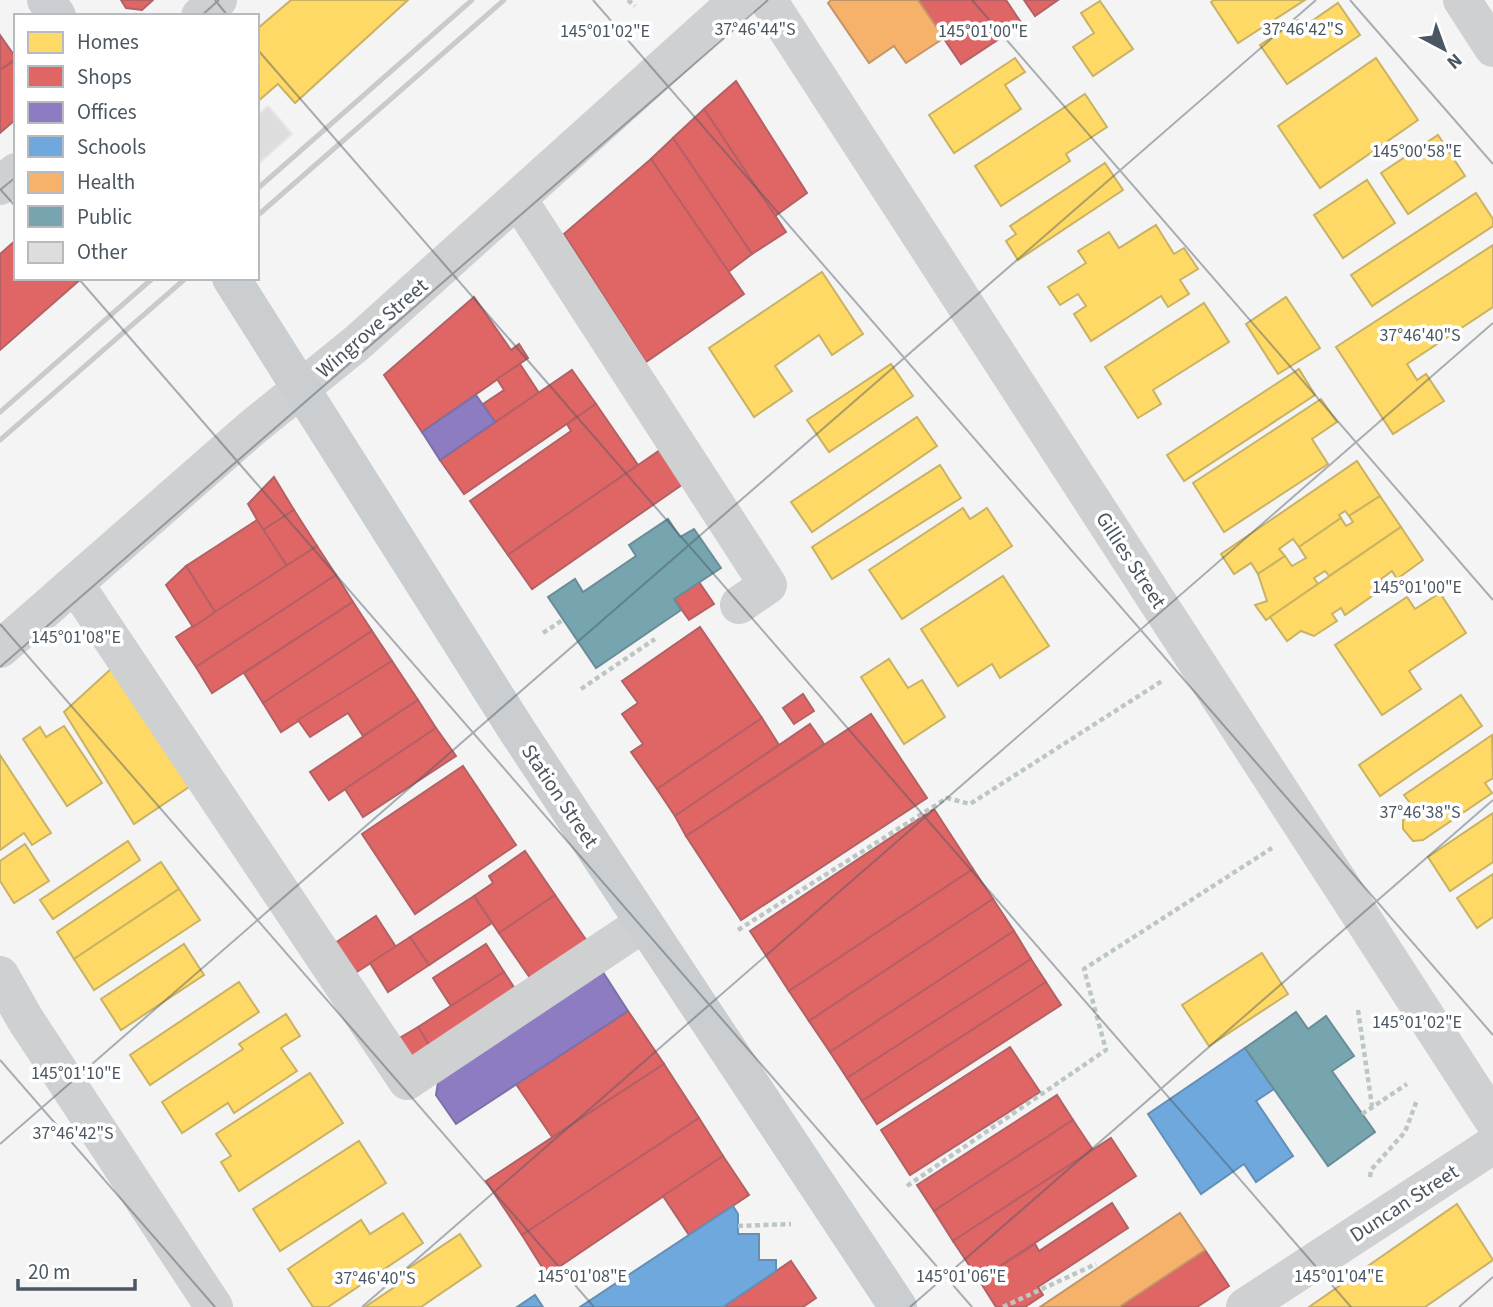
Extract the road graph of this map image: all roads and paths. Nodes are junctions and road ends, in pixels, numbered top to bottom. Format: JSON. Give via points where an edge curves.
{"nodes":[{"id":1,"x":218,"y":0,"type":"edge"},
{"id":2,"x":628,"y":0,"type":"edge"},
{"id":3,"x":738,"y":0,"type":"edge"},
{"id":4,"x":768,"y":0,"type":"edge"},
{"id":5,"x":1462,"y":0,"type":"edge"},
{"id":6,"x":635,"y":6,"type":"dead end"},
{"id":7,"x":202,"y":14,"type":"edge"},
{"id":8,"x":1493,"y":48,"type":"edge"},
{"id":9,"x":14,"y":174,"type":"edge"},
{"id":10,"x":0,"y":186,"type":"edge"},
{"id":11,"x":518,"y":199,"type":"junction"},
{"id":12,"x":232,"y":280,"type":"edge"},
{"id":13,"x":300,"y":389,"type":"junction"},
{"id":14,"x":75,"y":584,"type":"junction"},
{"id":15,"x":739,"y":605,"type":"dead end"},
{"id":16,"x":564,"y":619,"type":"dead end"},
{"id":17,"x":543,"y":633,"type":"dead end"},
{"id":18,"x":655,"y":639,"type":"dead end"},
{"id":19,"x":0,"y":649,"type":"edge"},
{"id":20,"x":1196,"y":660,"type":"junction"},
{"id":21,"x":581,"y":689,"type":"dead end"},
{"id":22,"x":1304,"y":827,"type":"junction"},
{"id":23,"x":644,"y":923,"type":"junction"},
{"id":24,"x":738,"y":930,"type":"dead end"},
{"id":25,"x":0,"y":975,"type":"edge"},
{"id":26,"x":12,"y":1009,"type":"edge"},
{"id":27,"x":1359,"y":1010,"type":"dead end"},
{"id":28,"x":1406,"y":1084,"type":"dead end"},
{"id":29,"x":1416,"y":1100,"type":"dead end"},
{"id":30,"x":1373,"y":1106,"type":"junction"},
{"id":31,"x":1362,"y":1114,"type":"dead end"},
{"id":32,"x":1493,"y":1120,"type":"edge"},
{"id":33,"x":1493,"y":1145,"type":"edge"},
{"id":34,"x":907,"y":1186,"type":"dead end"},
{"id":35,"x":1368,"y":1189,"type":"dead end"},
{"id":36,"x":791,"y":1224,"type":"dead end"},
{"id":37,"x":738,"y":1226,"type":"dead end"},
{"id":38,"x":1096,"y":1264,"type":"dead end"},
{"id":39,"x":214,"y":1307,"type":"edge"},
{"id":40,"x":898,"y":1307,"type":"edge"},
{"id":41,"x":1003,"y":1307,"type":"edge"},
{"id":42,"x":1245,"y":1307,"type":"edge"}],
"edges":[{"from":1,"to":7,"type":"street"},
{"from":2,"to":6,"type":"path"},
{"from":3,"to":11,"type":"street","name":"Wingrove Street"},
{"from":4,"to":20,"type":"street","name":"Gillies Street"},
{"from":5,"to":8,"type":"street"},
{"from":9,"to":10,"type":"street"},
{"from":11,"to":13,"type":"street","name":"Wingrove Street"},
{"from":11,"to":15,"type":"street","via":[[768,586]]},
{"from":12,"to":13,"type":"main road","name":"Station Street"},
{"from":13,"to":14,"type":"street","name":"Wingrove Street"},
{"from":13,"to":23,"type":"main road","name":"Station Street"},
{"from":14,"to":19,"type":"street","name":"Wingrove Street"},
{"from":14,"to":23,"type":"street","via":[[407,1081]]},
{"from":16,"to":17,"type":"path"},
{"from":18,"to":21,"type":"path"},
{"from":20,"to":22,"type":"street","name":"Gillies Street"},
{"from":20,"to":24,"type":"path","via":[[970,804],[947,798]]},
{"from":22,"to":32,"type":"street","name":"Gillies Street"},
{"from":22,"to":34,"type":"path","via":[[1084,969],[1106,1050]]},
{"from":23,"to":40,"type":"main road","name":"Station Street"},
{"from":25,"to":26,"type":"street"},
{"from":26,"to":39,"type":"street"},
{"from":27,"to":30,"type":"path"},
{"from":28,"to":30,"type":"path"},
{"from":29,"to":35,"type":"path","via":[[1405,1132],[1371,1170]]},
{"from":30,"to":31,"type":"path"},
{"from":33,"to":42,"type":"street","name":"Duncan Street"},
{"from":36,"to":37,"type":"path"},
{"from":38,"to":41,"type":"path"}]}
